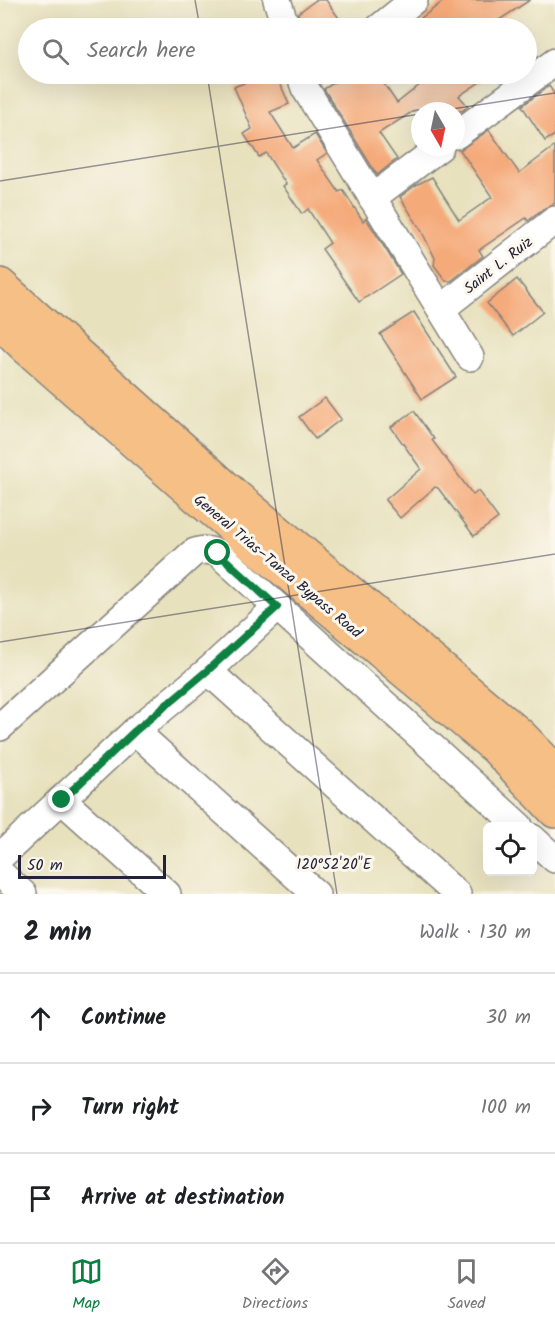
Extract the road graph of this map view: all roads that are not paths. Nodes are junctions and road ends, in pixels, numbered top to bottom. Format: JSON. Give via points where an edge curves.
{"nodes":[{"id":1,"x":277,"y":0,"type":"edge"},
{"id":2,"x":414,"y":0,"type":"edge"},
{"id":3,"x":283,"y":18,"type":"edge"},
{"id":4,"x":392,"y":18,"type":"edge"},
{"id":5,"x":555,"y":62,"type":"edge"},
{"id":6,"x":537,"y":75,"type":"edge"},
{"id":7,"x":313,"y":84,"type":"edge"},
{"id":8,"x":525,"y":84,"type":"edge"},
{"id":9,"x":465,"y":128,"type":"edge"},
{"id":10,"x":428,"y":156,"type":"edge"},
{"id":11,"x":372,"y":198,"type":"junction"},
{"id":12,"x":555,"y":220,"type":"edge"},
{"id":13,"x":0,"y":285,"type":"edge"},
{"id":14,"x":441,"y":309,"type":"junction"},
{"id":15,"x":0,"y":322,"type":"edge"},
{"id":16,"x":470,"y":357,"type":"dead end"},
{"id":17,"x":277,"y":607,"type":"junction"},
{"id":18,"x":208,"y":670,"type":"junction"},
{"id":19,"x":0,"y":727,"type":"edge"},
{"id":20,"x":135,"y":731,"type":"junction"},
{"id":21,"x":555,"y":771,"type":"edge"},
{"id":22,"x":62,"y":800,"type":"junction"},
{"id":23,"x":555,"y":811,"type":"edge"},
{"id":24,"x":515,"y":822,"type":"edge"},
{"id":25,"x":537,"y":843,"type":"edge"},
{"id":26,"x":0,"y":857,"type":"edge"},
{"id":27,"x":555,"y":859,"type":"edge"},
{"id":28,"x":0,"y":873,"type":"edge"},
{"id":29,"x":23,"y":894,"type":"edge"},
{"id":30,"x":167,"y":894,"type":"edge"},
{"id":31,"x":316,"y":894,"type":"edge"},
{"id":32,"x":457,"y":894,"type":"edge"}],
"edges":[{"from":1,"to":3,"type":"street"},
{"from":2,"to":4,"type":"street"},
{"from":5,"to":6,"type":"street"},
{"from":7,"to":11,"type":"street"},
{"from":8,"to":9,"type":"street"},
{"from":10,"to":11,"type":"street"},
{"from":11,"to":14,"type":"street"},
{"from":12,"to":14,"type":"street","name":"Saint L. Ruiz"},
{"from":13,"to":21,"type":"main road","name":"General Trias–Tanza Bypass Road","via":[[227,489],[520,735]]},
{"from":14,"to":16,"type":"street"},
{"from":15,"to":23,"type":"main road","name":"General Trias–Tanza Bypass Road","via":[[204,503],[496,748]]},
{"from":17,"to":18,"type":"street"},
{"from":17,"to":19,"type":"street","via":[[218,553],[199,550]]},
{"from":17,"to":24,"type":"street"},
{"from":18,"to":20,"type":"street"},
{"from":18,"to":32,"type":"street"},
{"from":20,"to":22,"type":"street"},
{"from":20,"to":31,"type":"street"},
{"from":22,"to":26,"type":"street"},
{"from":22,"to":30,"type":"street"},
{"from":25,"to":27,"type":"street"},
{"from":28,"to":29,"type":"street"}]}
